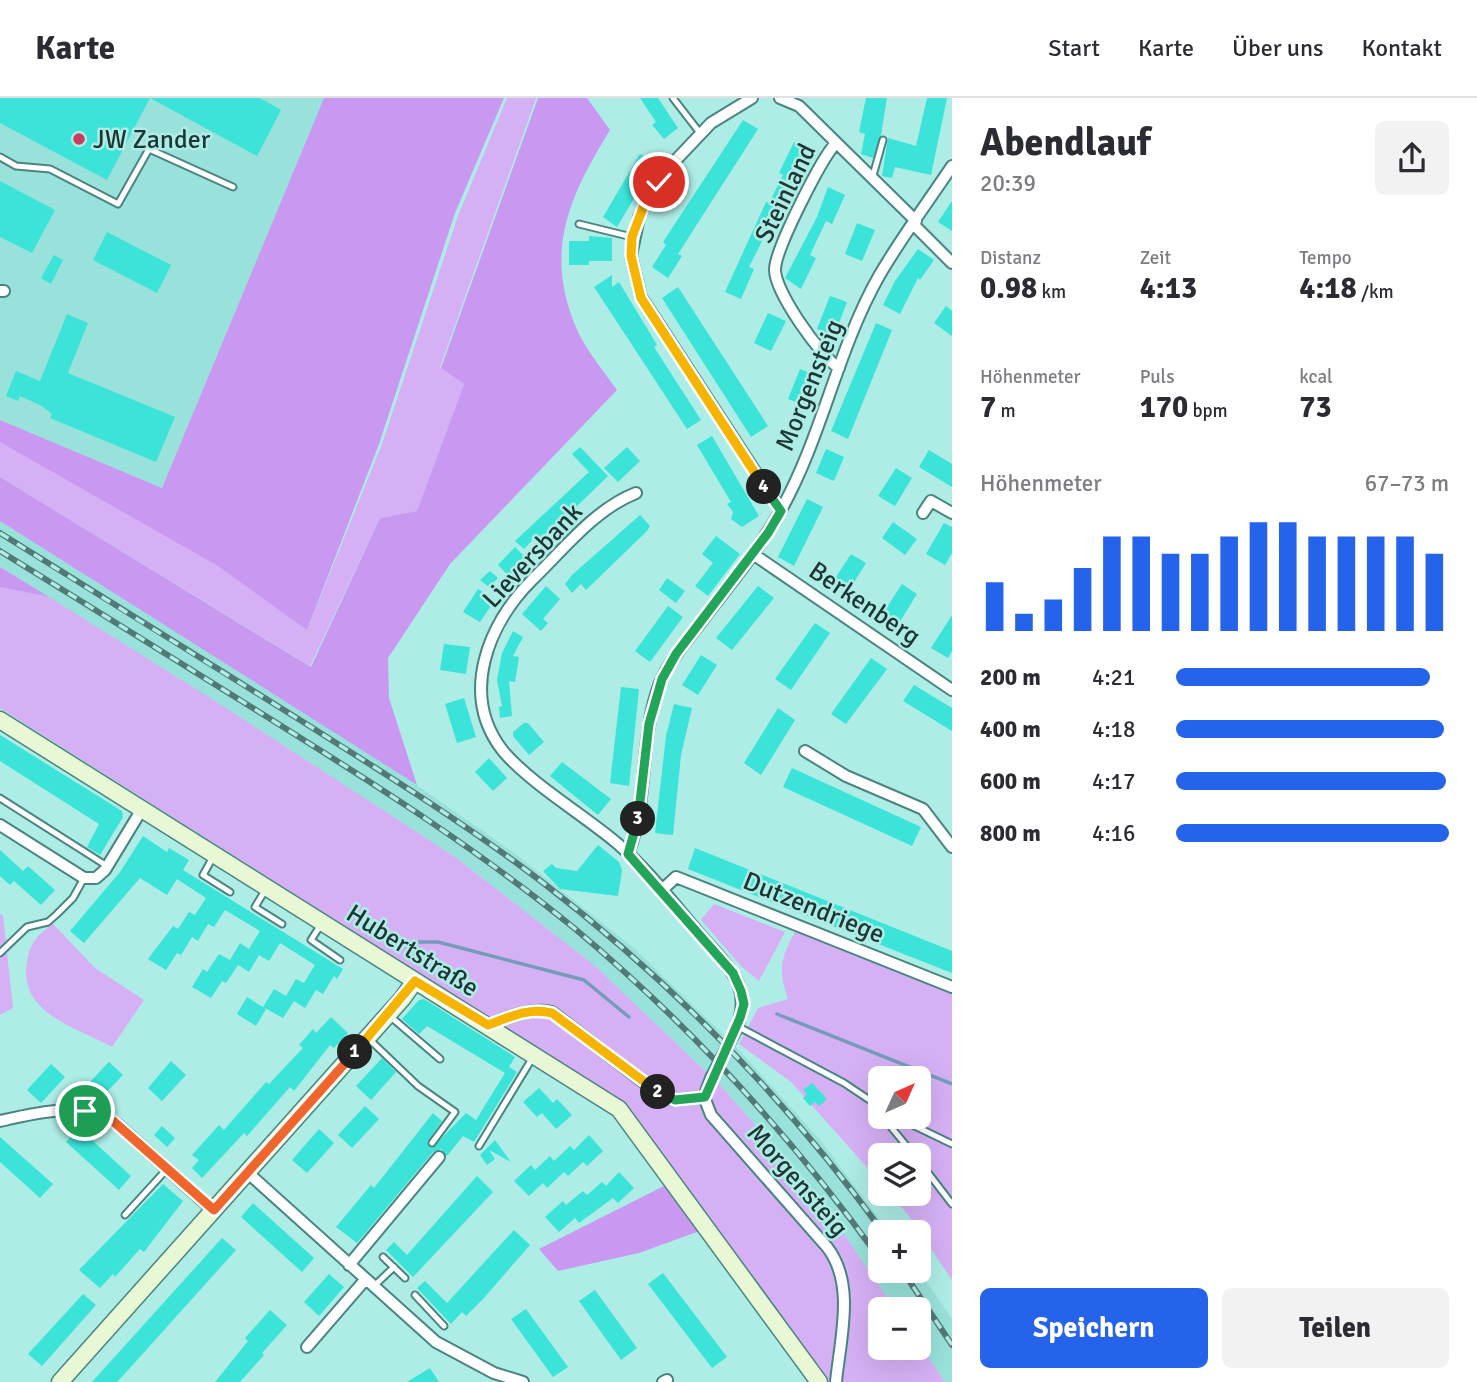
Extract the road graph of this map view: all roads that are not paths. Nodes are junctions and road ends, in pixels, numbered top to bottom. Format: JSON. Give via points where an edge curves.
{"nodes":[{"id":1,"x":673,"y":98,"type":"edge"},
{"id":2,"x":751,"y":98,"type":"edge"},
{"id":3,"x":785,"y":99,"type":"edge"},
{"id":4,"x":700,"y":133,"type":"junction"},
{"id":5,"x":883,"y":140,"type":"dead end"},
{"id":6,"x":836,"y":142,"type":"junction"},
{"id":7,"x":0,"y":157,"type":"edge"},
{"id":8,"x":952,"y":166,"type":"edge"},
{"id":9,"x":872,"y":179,"type":"junction"},
{"id":10,"x":233,"y":187,"type":"dead end"},
{"id":11,"x":579,"y":223,"type":"dead end"},
{"id":12,"x":915,"y":223,"type":"junction"},
{"id":13,"x":632,"y":237,"type":"junction"},
{"id":14,"x":952,"y":263,"type":"edge"},
{"id":15,"x":839,"y":368,"type":"junction"},
{"id":16,"x":636,"y":493,"type":"dead end"},
{"id":17,"x":781,"y":511,"type":"junction"},
{"id":18,"x":923,"y":513,"type":"dead end"},
{"id":19,"x":952,"y":513,"type":"edge"},
{"id":20,"x":753,"y":554,"type":"junction"},
{"id":21,"x":952,"y":690,"type":"edge"},
{"id":22,"x":0,"y":720,"type":"edge"},
{"id":23,"x":805,"y":751,"type":"dead end"},
{"id":24,"x":0,"y":798,"type":"edge"},
{"id":25,"x":142,"y":809,"type":"junction"},
{"id":26,"x":0,"y":825,"type":"edge"},
{"id":27,"x":952,"y":847,"type":"edge"},
{"id":28,"x":628,"y":854,"type":"junction"},
{"id":29,"x":215,"y":855,"type":"junction"},
{"id":30,"x":107,"y":866,"type":"junction"},
{"id":31,"x":84,"y":878,"type":"junction"},
{"id":32,"x":267,"y":888,"type":"junction"},
{"id":33,"x":662,"y":890,"type":"junction"},
{"id":34,"x":230,"y":892,"type":"dead end"},
{"id":35,"x":322,"y":922,"type":"junction"},
{"id":36,"x":282,"y":924,"type":"dead end"},
{"id":37,"x":0,"y":953,"type":"edge"},
{"id":38,"x":340,"y":960,"type":"dead end"},
{"id":39,"x":415,"y":981,"type":"junction"},
{"id":40,"x":952,"y":987,"type":"edge"},
{"id":41,"x":388,"y":1014,"type":"junction"},
{"id":42,"x":488,"y":1025,"type":"junction"},
{"id":43,"x":736,"y":1028,"type":"junction"},
{"id":44,"x":368,"y":1038,"type":"junction"},
{"id":45,"x":535,"y":1055,"type":"junction"},
{"id":46,"x":440,"y":1059,"type":"dead end"},
{"id":47,"x":705,"y":1097,"type":"junction"},
{"id":48,"x":867,"y":1099,"type":"edge"},
{"id":49,"x":0,"y":1121,"type":"edge"},
{"id":50,"x":892,"y":1129,"type":"edge"},
{"id":51,"x":921,"y":1129,"type":"edge"},
{"id":52,"x":432,"y":1143,"type":"dead end"},
{"id":53,"x":904,"y":1143,"type":"edge"},
{"id":54,"x":952,"y":1144,"type":"edge"},
{"id":55,"x":479,"y":1146,"type":"dead end"},
{"id":56,"x":439,"y":1157,"type":"dead end"},
{"id":57,"x":167,"y":1169,"type":"junction"},
{"id":58,"x":247,"y":1171,"type":"junction"},
{"id":59,"x":931,"y":1177,"type":"edge"},
{"id":60,"x":952,"y":1204,"type":"edge"},
{"id":61,"x":214,"y":1210,"type":"junction"},
{"id":62,"x":125,"y":1215,"type":"dead end"},
{"id":63,"x":383,"y":1257,"type":"dead end"},
{"id":64,"x":349,"y":1265,"type":"junction"},
{"id":65,"x":394,"y":1267,"type":"junction"},
{"id":66,"x":405,"y":1278,"type":"dead end"},
{"id":67,"x":369,"y":1284,"type":"junction"},
{"id":68,"x":415,"y":1295,"type":"dead end"},
{"id":69,"x":431,"y":1312,"type":"junction"},
{"id":70,"x":416,"y":1326,"type":"junction"},
{"id":71,"x":444,"y":1326,"type":"dead end"},
{"id":72,"x":307,"y":1347,"type":"dead end"},
{"id":73,"x":60,"y":1382,"type":"edge"},
{"id":74,"x":523,"y":1382,"type":"edge"},
{"id":75,"x":819,"y":1382,"type":"edge"},
{"id":76,"x":836,"y":1382,"type":"edge"}],
"edges":[{"from":1,"to":4,"type":"lane"},
{"from":2,"to":4,"type":"street"},
{"from":3,"to":6,"type":"street","via":[[799,106]]},
{"from":4,"to":13,"type":"street","via":[[651,192]]},
{"from":5,"to":9,"type":"lane"},
{"from":6,"to":9,"type":"street"},
{"from":6,"to":15,"type":"street","name":"Steinland","via":[[775,268],[778,284],[820,352]]},
{"from":7,"to":10,"type":"lane","via":[[16,166],[50,169],[118,204],[149,149]]},
{"from":8,"to":12,"type":"street","name":"Morgensteig"},
{"from":9,"to":12,"type":"street"},
{"from":11,"to":13,"type":"lane"},
{"from":12,"to":14,"type":"street"},
{"from":12,"to":15,"type":"street","name":"Morgensteig","via":[[879,277]]},
{"from":13,"to":17,"type":"street","via":[[631,256],[641,298]]},
{"from":15,"to":17,"type":"street","name":"Morgensteig"},
{"from":16,"to":28,"type":"street","name":"Lieversbank","via":[[613,502],[516,598],[494,631],[481,667],[486,716],[504,751]]},
{"from":17,"to":20,"type":"street","name":"Morgensteig"},
{"from":18,"to":19,"type":"street","via":[[931,501]]},
{"from":20,"to":21,"type":"street","name":"Berkenberg"},
{"from":20,"to":28,"type":"street","name":"Morgensteig","via":[[662,679],[649,724],[637,825]]},
{"from":22,"to":25,"type":"street","name":"Hubertstraße"},
{"from":23,"to":27,"type":"street","via":[[846,776],[923,809]]},
{"from":24,"to":30,"type":"lane"},
{"from":25,"to":29,"type":"street","name":"Hubertstraße"},
{"from":25,"to":30,"type":"street"},
{"from":26,"to":31,"type":"street"},
{"from":28,"to":33,"type":"street"},
{"from":29,"to":32,"type":"street","name":"Hubertstraße"},
{"from":29,"to":34,"type":"lane","via":[[203,875]]},
{"from":30,"to":31,"type":"street","via":[[96,878]]},
{"from":31,"to":37,"type":"lane","via":[[57,914],[27,928]]},
{"from":32,"to":35,"type":"street","name":"Hubertstraße"},
{"from":32,"to":36,"type":"lane","via":[[255,907]]},
{"from":33,"to":40,"type":"street","name":"Dutzendriege","via":[[676,877]]},
{"from":33,"to":43,"type":"street","via":[[738,981],[744,1004]]},
{"from":35,"to":38,"type":"lane","via":[[311,940]]},
{"from":35,"to":39,"type":"street","name":"Hubertstraße"},
{"from":39,"to":41,"type":"street"},
{"from":39,"to":42,"type":"street","name":"Hubertstraße"},
{"from":41,"to":44,"type":"street"},
{"from":41,"to":46,"type":"lane"},
{"from":42,"to":45,"type":"street","name":"Hubertstraße"},
{"from":42,"to":47,"type":"street","via":[[539,1009],[552,1013],[659,1094],[675,1100]]},
{"from":43,"to":47,"type":"street","bridge":true},
{"from":43,"to":48,"type":"lane"},
{"from":44,"to":52,"type":"lane","via":[[418,1086],[455,1112]]},
{"from":44,"to":58,"type":"street"},
{"from":45,"to":55,"type":"lane"},
{"from":45,"to":75,"type":"street","name":"Hubertstraße","via":[[626,1115]]},
{"from":47,"to":76,"type":"street","name":"Morgensteig","via":[[710,1115],[841,1268],[844,1285]]},
{"from":49,"to":57,"type":"street","via":[[59,1111],[101,1114]]},
{"from":50,"to":53,"type":"lane"},
{"from":51,"to":54,"type":"lane"},
{"from":56,"to":64,"type":"street"},
{"from":57,"to":61,"type":"street"},
{"from":57,"to":62,"type":"lane"},
{"from":58,"to":61,"type":"street"},
{"from":58,"to":64,"type":"street"},
{"from":59,"to":60,"type":"lane"},
{"from":61,"to":73,"type":"street"},
{"from":63,"to":65,"type":"lane"},
{"from":64,"to":67,"type":"street"},
{"from":65,"to":66,"type":"lane"},
{"from":65,"to":67,"type":"lane"},
{"from":67,"to":70,"type":"street"},
{"from":67,"to":72,"type":"street"},
{"from":68,"to":69,"type":"lane"},
{"from":69,"to":70,"type":"lane"},
{"from":69,"to":71,"type":"lane"},
{"from":70,"to":74,"type":"street","via":[[463,1358]]}]}
